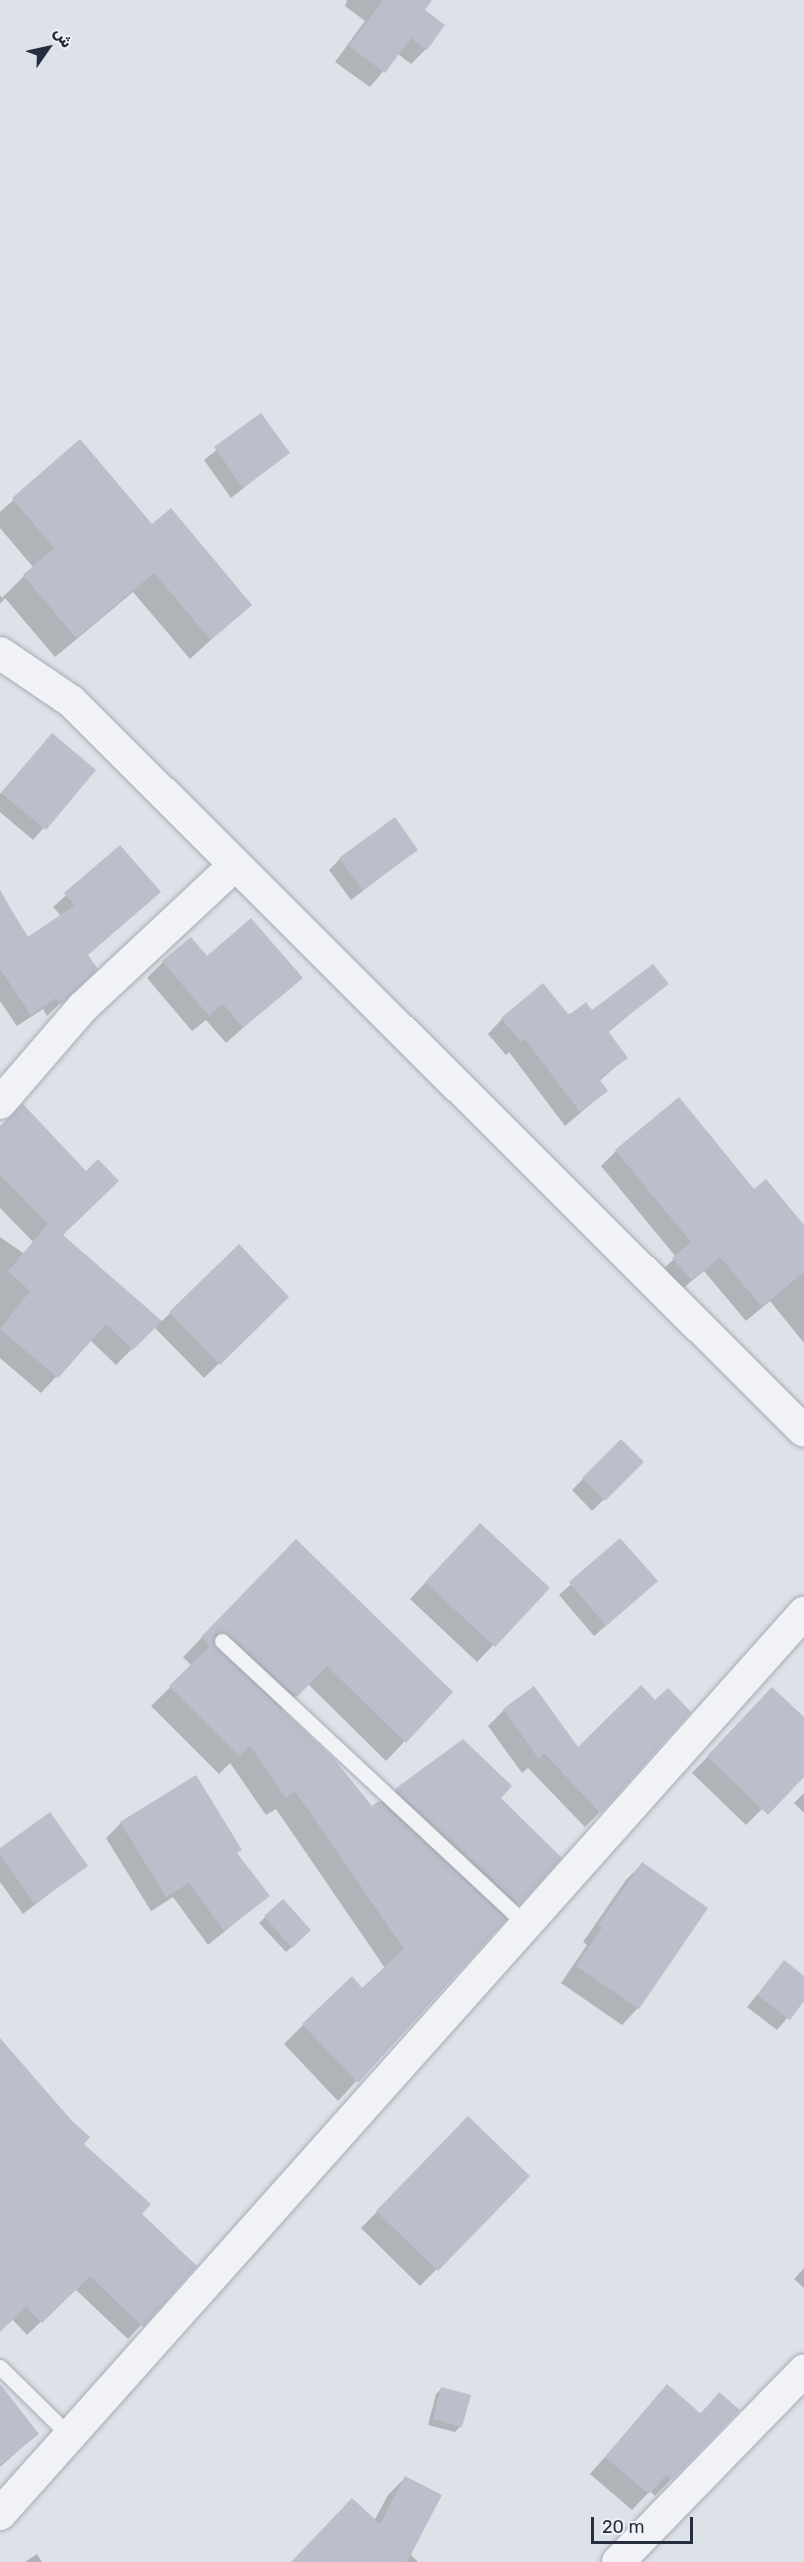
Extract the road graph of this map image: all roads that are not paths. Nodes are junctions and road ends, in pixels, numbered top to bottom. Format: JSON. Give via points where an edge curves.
{"nodes":[{"id":1,"x":0,"y":654,"type":"edge"},
{"id":2,"x":235,"y":864,"type":"junction"},
{"id":3,"x":0,"y":1103,"type":"edge"},
{"id":4,"x":804,"y":1431,"type":"edge"},
{"id":5,"x":804,"y":1613,"type":"edge"},
{"id":6,"x":222,"y":1641,"type":"dead end"},
{"id":7,"x":528,"y":1926,"type":"junction"},
{"id":8,"x":0,"y":2367,"type":"edge"},
{"id":9,"x":804,"y":2371,"type":"edge"},
{"id":10,"x":70,"y":2436,"type":"junction"},
{"id":11,"x":0,"y":2514,"type":"edge"},
{"id":12,"x":618,"y":2562,"type":"edge"}],
"edges":[{"from":1,"to":2,"type":"street","via":[[71,701]]},
{"from":2,"to":3,"type":"street","via":[[83,1007]]},
{"from":2,"to":4,"type":"street"},
{"from":5,"to":7,"type":"street"},
{"from":6,"to":7,"type":"lane"},
{"from":7,"to":10,"type":"street"},
{"from":8,"to":10,"type":"lane"},
{"from":9,"to":12,"type":"street"},
{"from":10,"to":11,"type":"street"}]}
